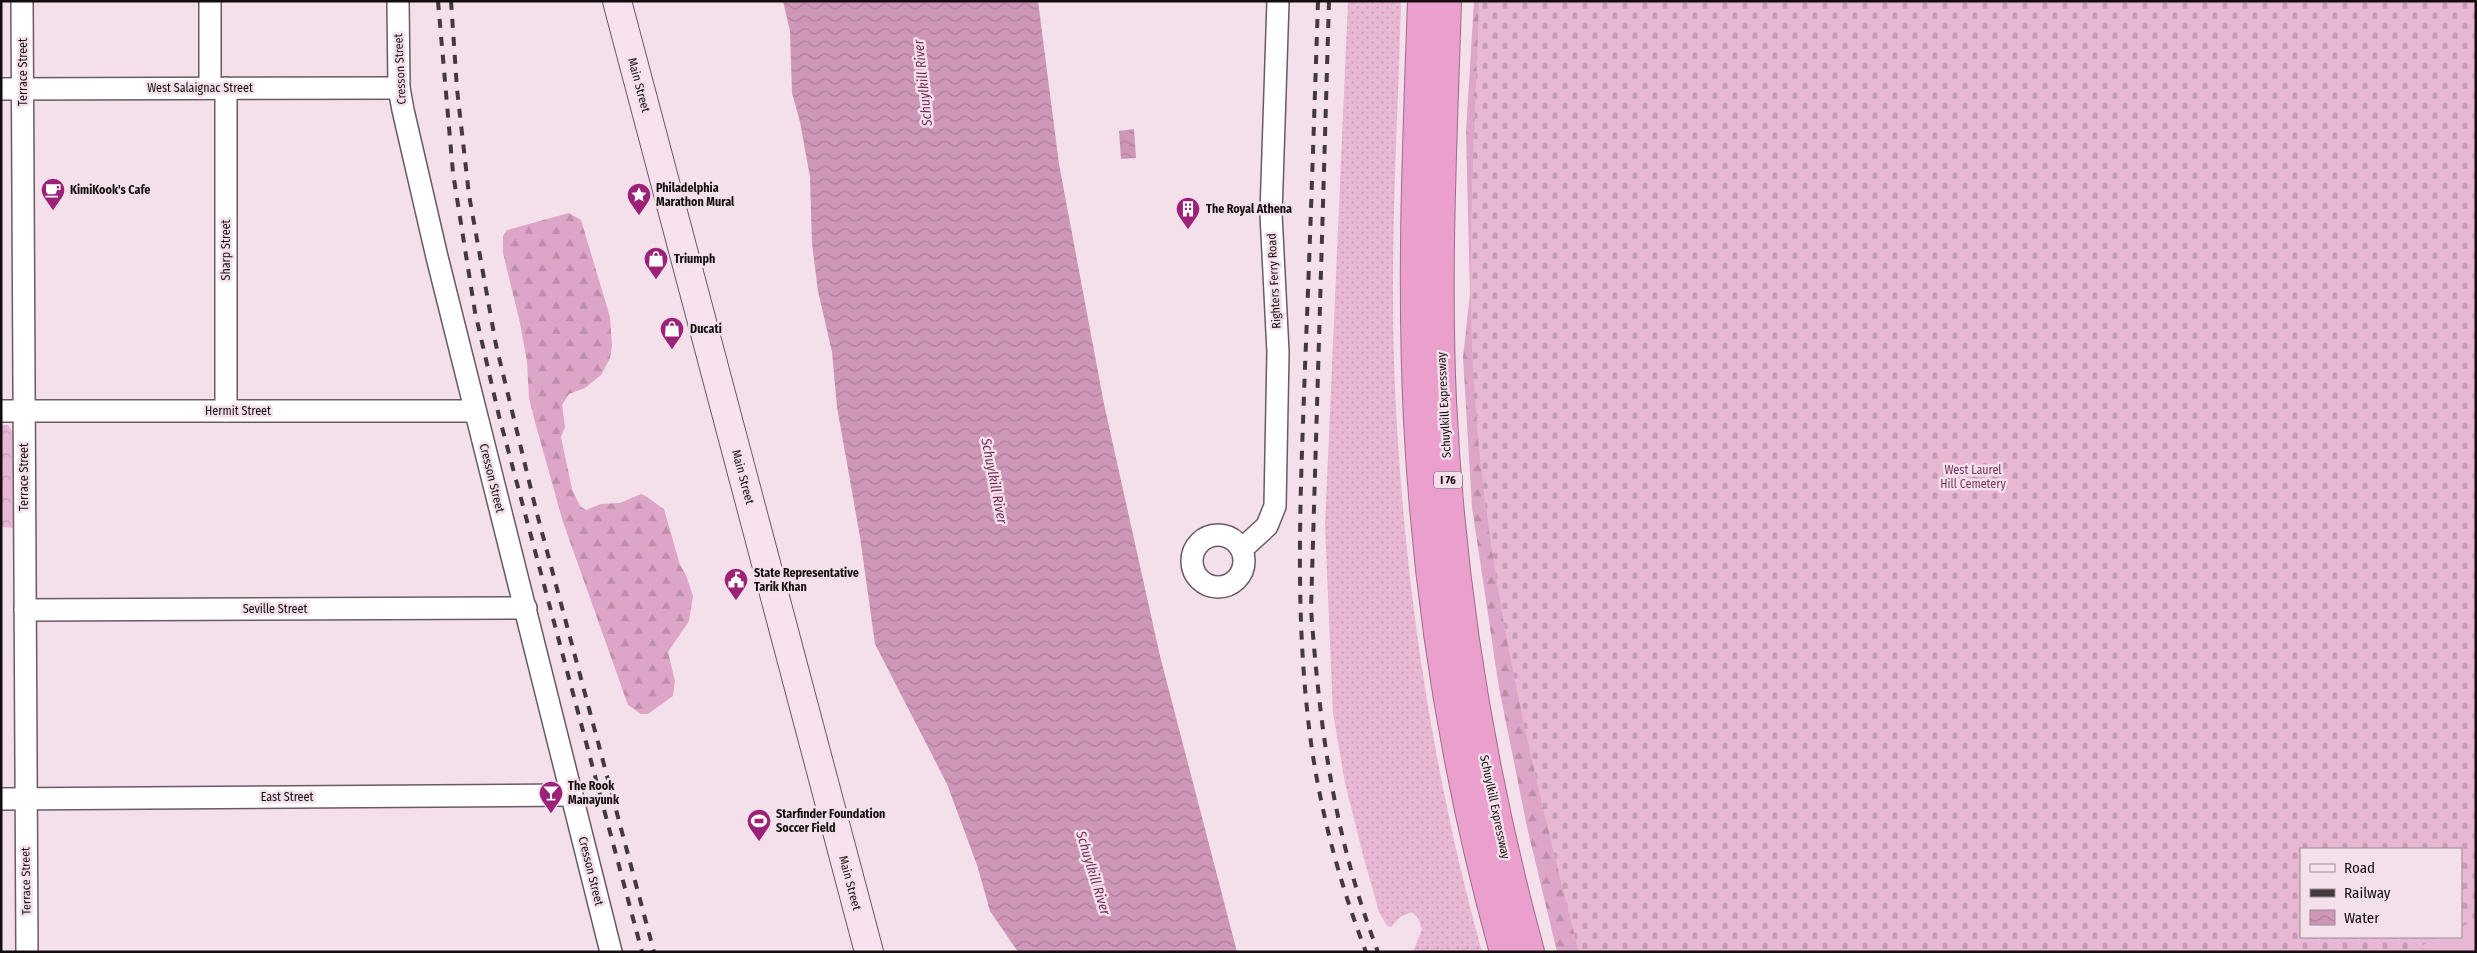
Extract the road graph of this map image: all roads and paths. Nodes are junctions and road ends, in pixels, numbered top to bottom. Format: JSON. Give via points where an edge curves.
{"nodes":[{"id":1,"x":22,"y":1,"type":"edge"},
{"id":2,"x":210,"y":1,"type":"edge"},
{"id":3,"x":398,"y":1,"type":"edge"},
{"id":4,"x":617,"y":1,"type":"edge"},
{"id":5,"x":1278,"y":1,"type":"edge"},
{"id":6,"x":1422,"y":1,"type":"edge"},
{"id":7,"x":1447,"y":1,"type":"edge"},
{"id":8,"x":218,"y":88,"type":"junction"},
{"id":9,"x":400,"y":88,"type":"junction"},
{"id":10,"x":1,"y":89,"type":"edge"},
{"id":11,"x":23,"y":89,"type":"junction"},
{"id":12,"x":1,"y":411,"type":"edge"},
{"id":13,"x":226,"y":411,"type":"junction"},
{"id":14,"x":475,"y":411,"type":"junction"},
{"id":15,"x":24,"y":412,"type":"junction"},
{"id":16,"x":1242,"y":548,"type":"dead end"},
{"id":17,"x":526,"y":608,"type":"junction"},
{"id":18,"x":25,"y":610,"type":"junction"},
{"id":19,"x":572,"y":796,"type":"junction"},
{"id":20,"x":1,"y":799,"type":"edge"},
{"id":21,"x":25,"y":799,"type":"junction"},
{"id":22,"x":27,"y":952,"type":"edge"},
{"id":23,"x":610,"y":952,"type":"edge"},
{"id":24,"x":869,"y":952,"type":"edge"},
{"id":25,"x":1504,"y":952,"type":"edge"},
{"id":26,"x":1530,"y":952,"type":"edge"}],
"edges":[{"from":1,"to":11,"type":"street","name":"Terrace Street"},
{"from":2,"to":8,"type":"street","name":"Sharp Street"},
{"from":3,"to":9,"type":"street","name":"Cresson Street"},
{"from":4,"to":24,"type":"street","name":"Main Street"},
{"from":5,"to":16,"type":"street","name":"Righters Ferry Road","via":[[1271,205],[1278,352],[1275,506],[1267,526]]},
{"from":6,"to":25,"type":"highway","name":"Schuylkill Expressway","number":"I 76","via":[[1414,316],[1426,520],[1438,633],[1455,737],[1473,830]]},
{"from":7,"to":26,"type":"highway","name":"Schuylkill Expressway","number":"I 76","via":[[1440,297],[1449,508],[1460,612],[1478,721],[1498,822]]},
{"from":8,"to":9,"type":"street","name":"West Salaignac Street"},
{"from":8,"to":11,"type":"street","name":"West Salaignac Street"},
{"from":8,"to":13,"type":"street","name":"Sharp Street"},
{"from":9,"to":14,"type":"street","name":"Cresson Street"},
{"from":10,"to":11,"type":"street","name":"West Salaignac Street"},
{"from":11,"to":15,"type":"street","name":"Terrace Street"},
{"from":12,"to":15,"type":"street","name":"Hermit Street"},
{"from":13,"to":14,"type":"street","name":"Hermit Street"},
{"from":13,"to":15,"type":"street","name":"Hermit Street"},
{"from":14,"to":17,"type":"street","name":"Cresson Street"},
{"from":15,"to":18,"type":"street","name":"Terrace Street"},
{"from":17,"to":18,"type":"street","name":"Seville Street"},
{"from":17,"to":19,"type":"street","name":"Cresson Street"},
{"from":18,"to":21,"type":"street","name":"Terrace Street"},
{"from":19,"to":21,"type":"street","name":"East Street"},
{"from":19,"to":23,"type":"street","name":"Cresson Street"},
{"from":20,"to":21,"type":"street","name":"East Street"},
{"from":21,"to":22,"type":"street","name":"Terrace Street"}]}
